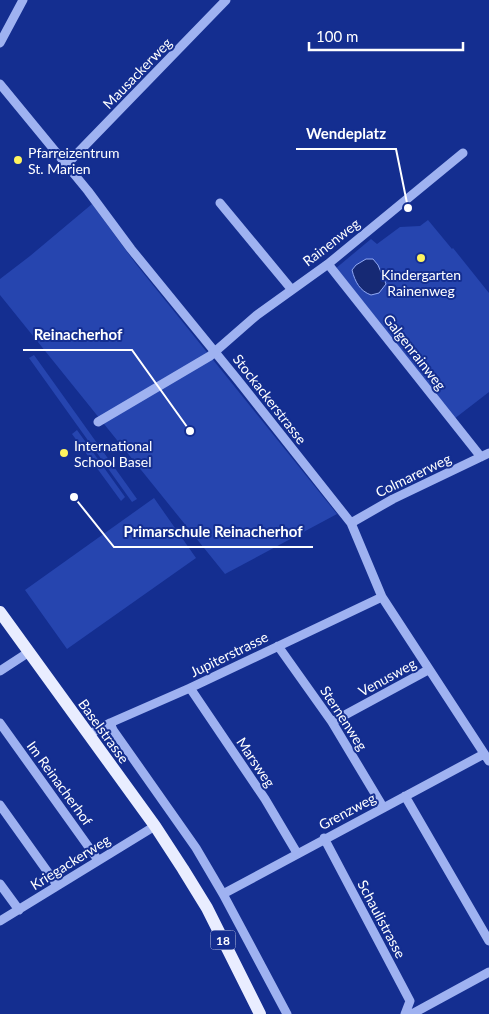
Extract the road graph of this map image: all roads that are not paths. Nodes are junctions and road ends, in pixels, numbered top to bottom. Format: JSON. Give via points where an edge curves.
{"nodes":[{"id":1,"x":23,"y":0,"type":"edge"},
{"id":2,"x":226,"y":0,"type":"edge"},
{"id":3,"x":0,"y":43,"type":"edge"},
{"id":4,"x":0,"y":84,"type":"edge"},
{"id":5,"x":463,"y":153,"type":"dead end"},
{"id":6,"x":67,"y":164,"type":"junction"},
{"id":7,"x":220,"y":203,"type":"dead end"},
{"id":8,"x":328,"y":264,"type":"junction"},
{"id":9,"x":292,"y":290,"type":"junction"},
{"id":10,"x":215,"y":352,"type":"junction"},
{"id":11,"x":98,"y":422,"type":"dead end"},
{"id":12,"x":485,"y":455,"type":"edge"},
{"id":13,"x":351,"y":524,"type":"junction"},
{"id":14,"x":382,"y":597,"type":"junction"},
{"id":15,"x":0,"y":612,"type":"edge"},
{"id":16,"x":278,"y":646,"type":"junction"},
{"id":17,"x":28,"y":652,"type":"junction"},
{"id":18,"x":428,"y":670,"type":"junction"},
{"id":19,"x":0,"y":671,"type":"edge"},
{"id":20,"x":190,"y":688,"type":"junction"},
{"id":21,"x":332,"y":722,"type":"junction"},
{"id":22,"x":0,"y":723,"type":"edge"},
{"id":23,"x":110,"y":723,"type":"junction"},
{"id":24,"x":88,"y":735,"type":"junction"},
{"id":25,"x":486,"y":757,"type":"edge"},
{"id":26,"x":405,"y":796,"type":"junction"},
{"id":27,"x":0,"y":805,"type":"edge"},
{"id":28,"x":383,"y":808,"type":"junction"},
{"id":29,"x":155,"y":826,"type":"junction"},
{"id":30,"x":324,"y":838,"type":"junction"},
{"id":31,"x":297,"y":853,"type":"junction"},
{"id":32,"x":98,"y":860,"type":"junction"},
{"id":33,"x":0,"y":884,"type":"edge"},
{"id":34,"x":58,"y":885,"type":"junction"},
{"id":35,"x":223,"y":894,"type":"junction"},
{"id":36,"x":19,"y":910,"type":"junction"},
{"id":37,"x":0,"y":921,"type":"edge"},
{"id":38,"x":489,"y":941,"type":"edge"},
{"id":39,"x":489,"y":972,"type":"edge"},
{"id":40,"x":260,"y":1014,"type":"edge"},
{"id":41,"x":286,"y":1014,"type":"edge"},
{"id":42,"x":405,"y":1014,"type":"edge"},
{"id":43,"x":412,"y":1014,"type":"edge"}],
"edges":[{"from":1,"to":3,"type":"street"},
{"from":2,"to":6,"type":"street","name":"Mausackerweg"},
{"from":4,"to":6,"type":"street","name":"Stockackerstrasse"},
{"from":5,"to":8,"type":"street","name":"Rainenweg"},
{"from":6,"to":10,"type":"street","name":"Stockackerstrasse"},
{"from":7,"to":9,"type":"street"},
{"from":8,"to":9,"type":"street","name":"Rainenweg"},
{"from":8,"to":12,"type":"street","name":"Galgenrainweg"},
{"from":9,"to":10,"type":"street","name":"Rainenweg"},
{"from":10,"to":11,"type":"street","name":"Rainenweg"},
{"from":10,"to":13,"type":"street","name":"Stockackerstrasse"},
{"from":12,"to":13,"type":"street","name":"Colmarerweg","via":[[393,499]]},
{"from":13,"to":14,"type":"street","name":"Stockackerstrasse"},
{"from":14,"to":16,"type":"street","name":"Jupiterstrasse"},
{"from":14,"to":18,"type":"street","name":"Stockackerstrasse"},
{"from":15,"to":17,"type":"main road","name":"Baselstrasse","number":"18"},
{"from":16,"to":20,"type":"street","name":"Jupiterstrasse"},
{"from":16,"to":21,"type":"street","name":"Sternenweg"},
{"from":17,"to":19,"type":"street"},
{"from":17,"to":24,"type":"main road","name":"Baselstrasse","number":"18"},
{"from":18,"to":21,"type":"street","name":"Venusweg"},
{"from":18,"to":25,"type":"street","name":"Stockackerstrasse"},
{"from":20,"to":23,"type":"street","name":"Jupiterstrasse"},
{"from":20,"to":31,"type":"street","name":"Marsweg"},
{"from":21,"to":28,"type":"street","name":"Sternenweg"},
{"from":22,"to":32,"type":"street","name":"Im Reinacherhof"},
{"from":23,"to":24,"type":"street","name":"Jupiterstrasse"},
{"from":23,"to":35,"type":"street","name":"Baselstrasse","via":[[196,848]]},
{"from":24,"to":29,"type":"main road","name":"Baselstrasse","number":"18"},
{"from":25,"to":26,"type":"street","name":"Grenzweg"},
{"from":26,"to":28,"type":"street","name":"Grenzweg"},
{"from":26,"to":38,"type":"street"},
{"from":27,"to":34,"type":"street"},
{"from":28,"to":30,"type":"street","name":"Grenzweg"},
{"from":29,"to":32,"type":"street","name":"Kriegackerweg"},
{"from":29,"to":40,"type":"main road","name":"Baselstrasse","number":"18","via":[[207,908]]},
{"from":30,"to":31,"type":"street","name":"Grenzweg"},
{"from":30,"to":42,"type":"street","name":"Schaulistrasse","via":[[410,1001]]},
{"from":31,"to":35,"type":"street","name":"Grenzweg"},
{"from":32,"to":34,"type":"street","name":"Kriegackerweg"},
{"from":33,"to":36,"type":"street"},
{"from":34,"to":36,"type":"street","name":"Kriegackerweg"},
{"from":35,"to":41,"type":"street","name":"Baselstrasse"},
{"from":36,"to":37,"type":"street","name":"Kriegackerweg"},
{"from":39,"to":43,"type":"street"}]}
